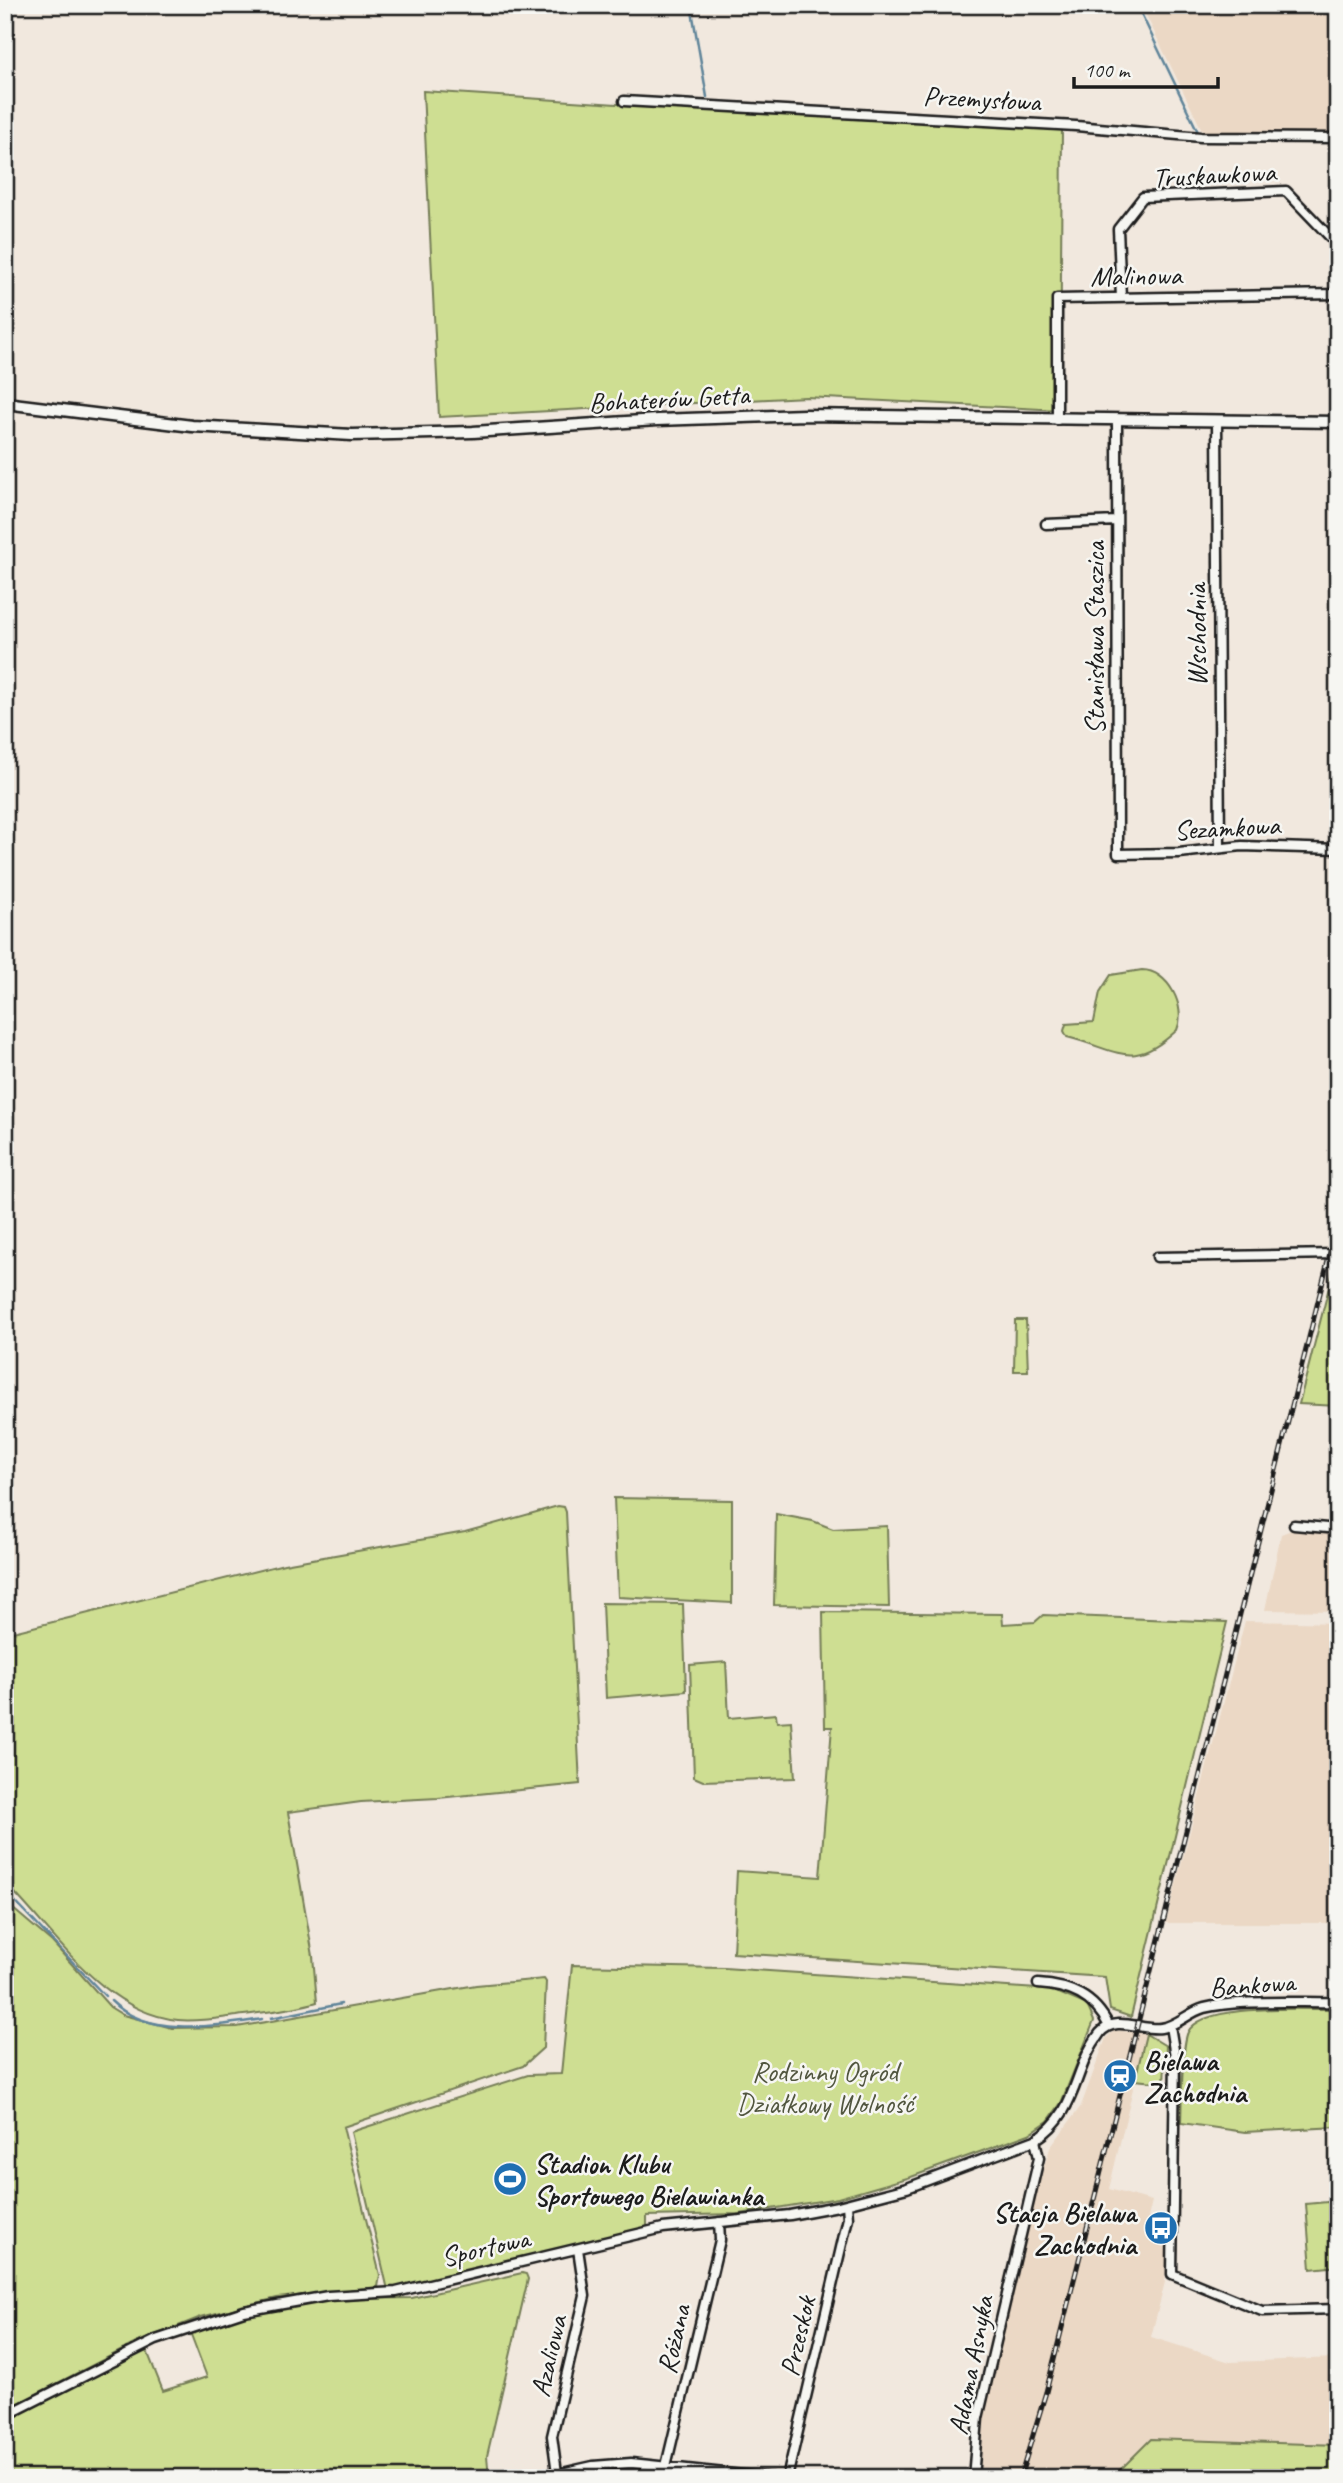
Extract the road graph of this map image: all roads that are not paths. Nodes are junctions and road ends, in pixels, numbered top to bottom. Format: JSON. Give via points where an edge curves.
{"nodes":[{"id":1,"x":624,"y":101,"type":"dead end"},
{"id":2,"x":1338,"y":138,"type":"edge"},
{"id":3,"x":1338,"y":281,"type":"edge"},
{"id":4,"x":1338,"y":294,"type":"edge"},
{"id":5,"x":1121,"y":298,"type":"junction"},
{"id":6,"x":5,"y":403,"type":"edge"},
{"id":7,"x":1057,"y":420,"type":"junction"},
{"id":8,"x":1117,"y":421,"type":"junction"},
{"id":9,"x":1217,"y":422,"type":"junction"},
{"id":10,"x":1338,"y":422,"type":"edge"},
{"id":11,"x":1117,"y":522,"type":"junction"},
{"id":12,"x":1046,"y":524,"type":"dead end"},
{"id":13,"x":1220,"y":848,"type":"junction"},
{"id":14,"x":1338,"y":849,"type":"edge"},
{"id":15,"x":1118,"y":854,"type":"joint"},
{"id":16,"x":1338,"y":1254,"type":"edge"},
{"id":17,"x":1157,"y":1257,"type":"dead end"},
{"id":18,"x":1294,"y":1525,"type":"dead end"},
{"id":19,"x":1338,"y":1530,"type":"edge"},
{"id":20,"x":1038,"y":1984,"type":"dead end"},
{"id":21,"x":1338,"y":2002,"type":"edge"},
{"id":22,"x":1108,"y":2026,"type":"junction"},
{"id":23,"x":1170,"y":2026,"type":"junction"},
{"id":24,"x":1035,"y":2140,"type":"junction"},
{"id":25,"x":847,"y":2204,"type":"junction"},
{"id":26,"x":719,"y":2222,"type":"junction"},
{"id":27,"x":578,"y":2249,"type":"junction"},
{"id":28,"x":1338,"y":2309,"type":"edge"},
{"id":29,"x":5,"y":2416,"type":"edge"},
{"id":30,"x":666,"y":2466,"type":"junction"},
{"id":31,"x":557,"y":2473,"type":"junction"},
{"id":32,"x":540,"y":2478,"type":"edge"},
{"id":33,"x":772,"y":2478,"type":"edge"},
{"id":34,"x":787,"y":2478,"type":"edge"},
{"id":35,"x":973,"y":2478,"type":"edge"}],
"edges":[{"from":1,"to":2,"type":"street","name":"Przemysłowa","via":[[1201,137]]},
{"from":3,"to":5,"type":"street","name":"Truskawkowa","via":[[1334,241],[1286,191],[1143,197],[1118,229]]},
{"from":4,"to":5,"type":"street","name":"Malinowa"},
{"from":5,"to":7,"type":"street","name":"Malinowa","via":[[1057,299]]},
{"from":6,"to":7,"type":"street","name":"Bohaterów Getta","via":[[192,426],[361,435],[779,415]]},
{"from":7,"to":8,"type":"street","name":"Bohaterów Getta"},
{"from":8,"to":9,"type":"street","name":"Bohaterów Getta"},
{"from":8,"to":11,"type":"street","name":"Stanisława Staszica"},
{"from":9,"to":10,"type":"street","name":"Bohaterów Getta"},
{"from":9,"to":13,"type":"street","name":"Wschodnia"},
{"from":11,"to":12,"type":"street"},
{"from":11,"to":15,"type":"street","name":"Stanisława Staszica"},
{"from":13,"to":14,"type":"street","name":"Sezamkowa"},
{"from":13,"to":15,"type":"street","name":"Sezamkowa"},
{"from":16,"to":17,"type":"street"},
{"from":18,"to":19,"type":"street"},
{"from":20,"to":22,"type":"street","via":[[1081,1994],[1098,2008]]},
{"from":21,"to":23,"type":"street","name":"Bankowa","via":[[1207,2007]]},
{"from":22,"to":23,"type":"street"},
{"from":22,"to":24,"type":"street","name":"Sportowa","via":[[1097,2039],[1065,2113]]},
{"from":23,"to":28,"type":"street","via":[[1175,2056],[1172,2274],[1262,2311]]},
{"from":24,"to":25,"type":"street","name":"Sportowa","via":[[929,2180]]},
{"from":24,"to":35,"type":"street","name":"Adama Asnyka","via":[[1039,2158],[978,2418]]},
{"from":25,"to":26,"type":"street","name":"Sportowa"},
{"from":25,"to":34,"type":"street","name":"Przeskok","via":[[848,2218]]},
{"from":26,"to":27,"type":"street","name":"Sportowa","via":[[663,2228]]},
{"from":26,"to":30,"type":"street","name":"Różana","via":[[720,2240]]},
{"from":27,"to":29,"type":"street","name":"Sportowa","via":[[393,2292],[328,2296],[214,2319],[144,2346]]},
{"from":27,"to":31,"type":"street","name":"Azaliowa","via":[[585,2299],[552,2436]]},
{"from":30,"to":31,"type":"street","via":[[619,2463]]},
{"from":30,"to":33,"type":"street"},
{"from":31,"to":32,"type":"street"}]}
